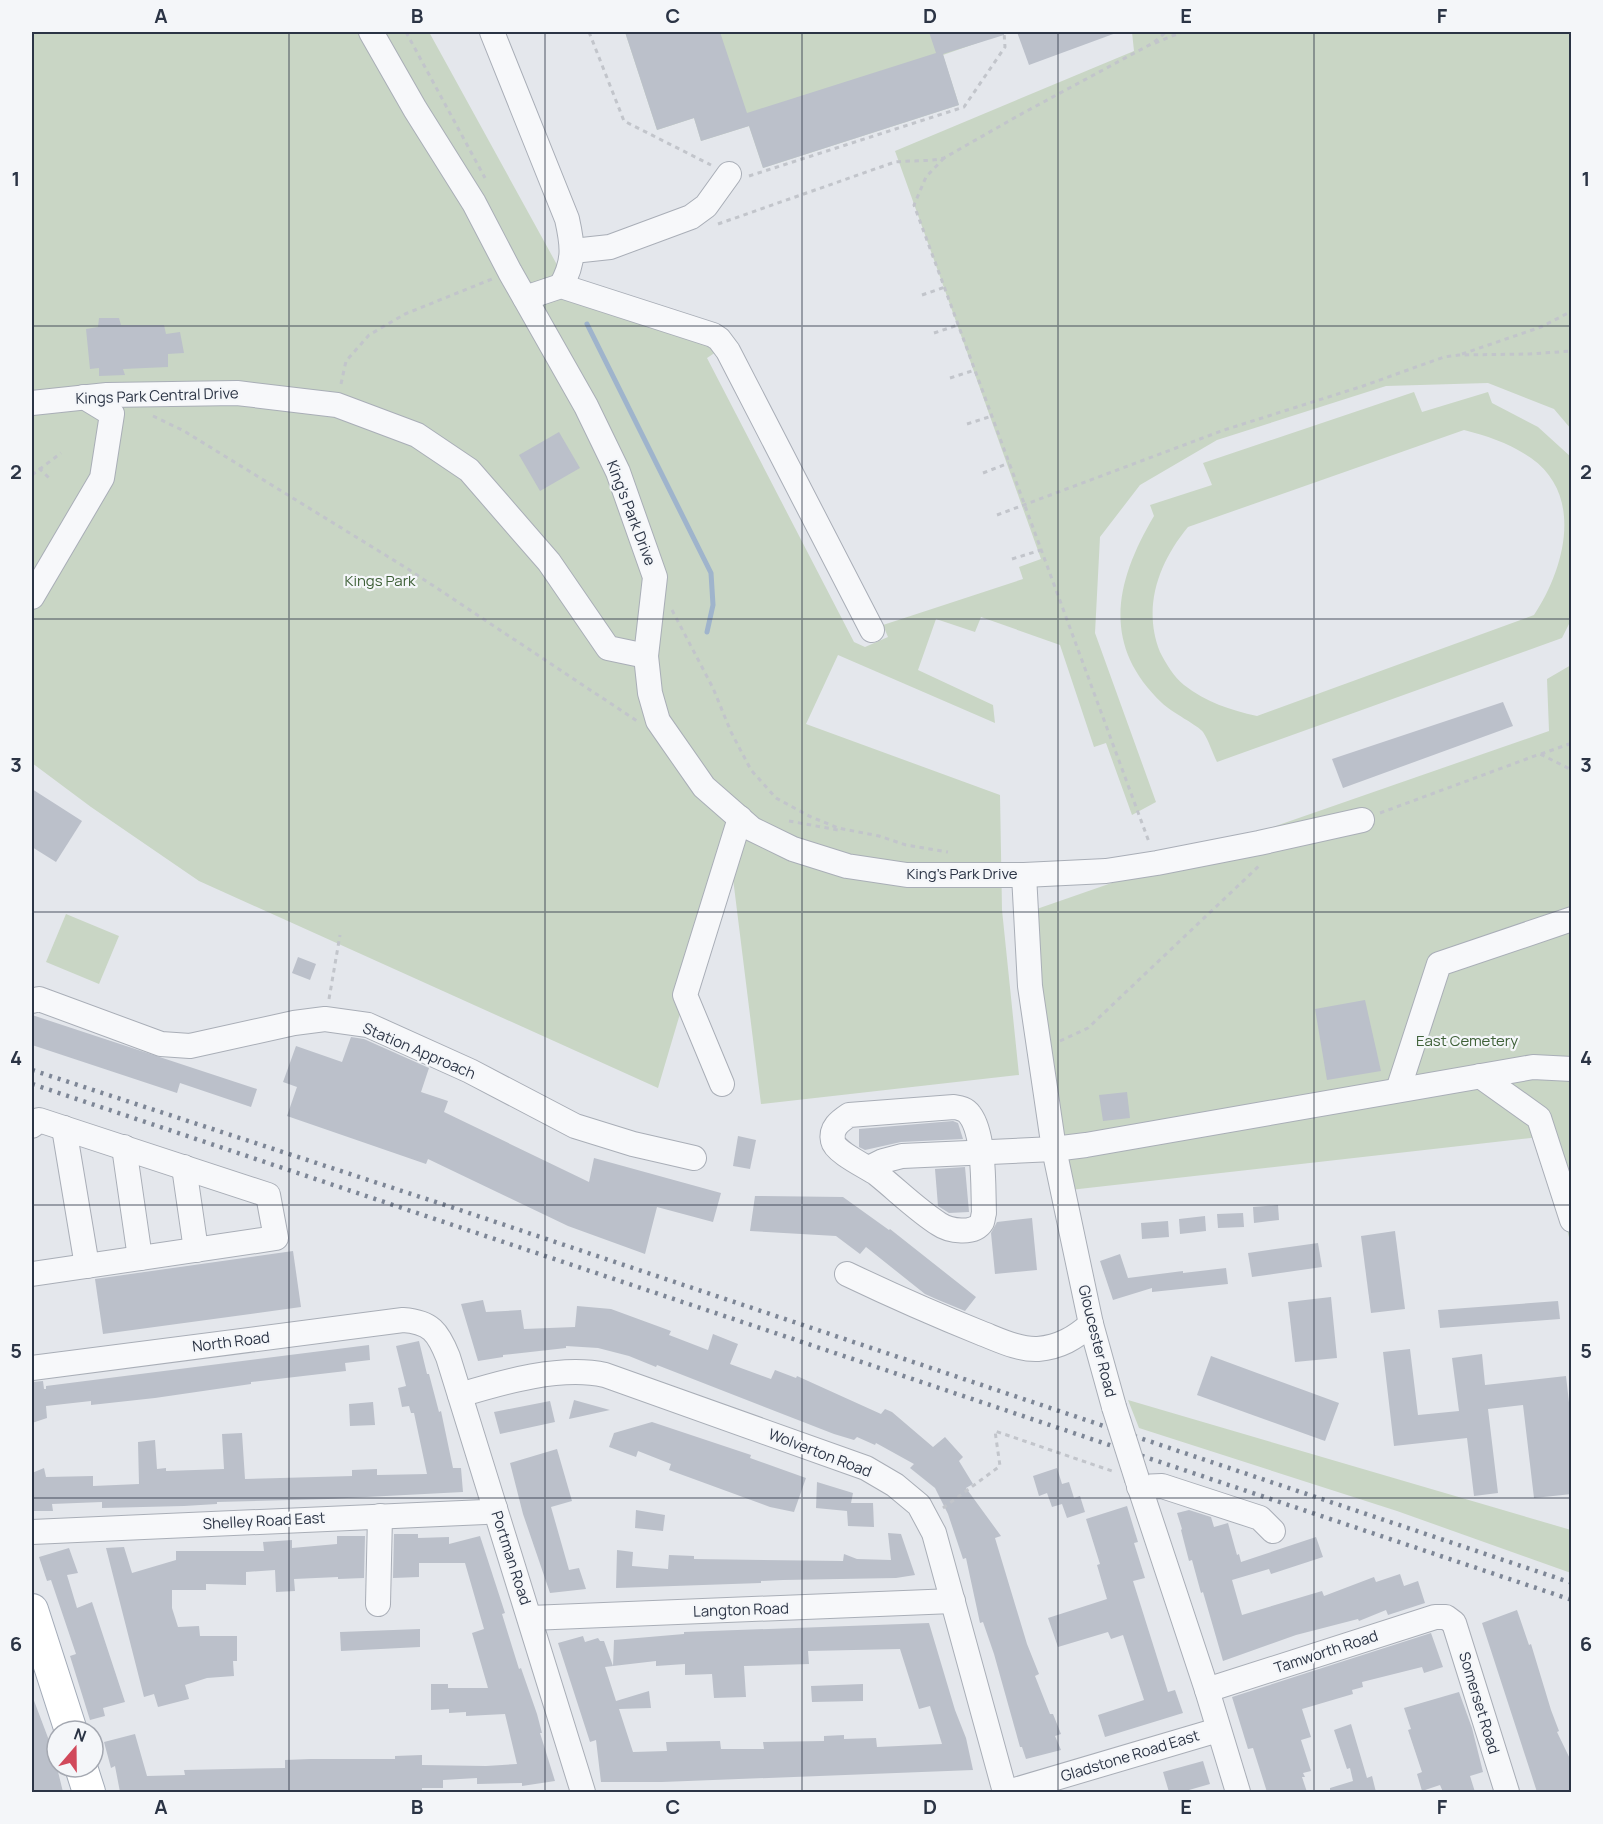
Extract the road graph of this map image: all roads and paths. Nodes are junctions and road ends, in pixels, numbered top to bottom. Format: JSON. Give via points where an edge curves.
{"nodes":[{"id":1,"x":371,"y":32,"type":"edge"},
{"id":2,"x":406,"y":32,"type":"edge"},
{"id":3,"x":492,"y":32,"type":"edge"},
{"id":4,"x":589,"y":32,"type":"edge"},
{"id":5,"x":1004,"y":32,"type":"edge"},
{"id":6,"x":1166,"y":32,"type":"edge"},
{"id":7,"x":1182,"y":32,"type":"edge"},
{"id":8,"x":1154,"y":43,"type":"junction"},
{"id":9,"x":944,"y":158,"type":"junction"},
{"id":10,"x":729,"y":174,"type":"junction"},
{"id":11,"x":490,"y":187,"type":"dead end"},
{"id":12,"x":716,"y":225,"type":"dead end"},
{"id":13,"x":573,"y":251,"type":"junction"},
{"id":14,"x":510,"y":272,"type":"junction"},
{"id":15,"x":561,"y":286,"type":"junction"},
{"id":16,"x":945,"y":287,"type":"junction"},
{"id":17,"x":922,"y":294,"type":"dead end"},
{"id":18,"x":525,"y":298,"type":"junction"},
{"id":19,"x":1572,"y":311,"type":"edge"},
{"id":20,"x":958,"y":324,"type":"junction"},
{"id":21,"x":934,"y":333,"type":"dead end"},
{"id":22,"x":1572,"y":351,"type":"edge"},
{"id":23,"x":1459,"y":355,"type":"junction"},
{"id":24,"x":975,"y":370,"type":"junction"},
{"id":25,"x":950,"y":378,"type":"dead end"},
{"id":26,"x":84,"y":397,"type":"junction"},
{"id":27,"x":32,"y":403,"type":"edge"},
{"id":28,"x":338,"y":405,"type":"junction"},
{"id":29,"x":153,"y":416,"type":"dead end"},
{"id":30,"x":992,"y":416,"type":"junction"},
{"id":31,"x":967,"y":424,"type":"dead end"},
{"id":32,"x":61,"y":453,"type":"dead end"},
{"id":33,"x":1010,"y":463,"type":"junction"},
{"id":34,"x":39,"y":468,"type":"junction"},
{"id":35,"x":983,"y":473,"type":"dead end"},
{"id":36,"x":32,"y":474,"type":"edge"},
{"id":37,"x":51,"y":480,"type":"dead end"},
{"id":38,"x":1024,"y":504,"type":"junction"},
{"id":39,"x":997,"y":515,"type":"dead end"},
{"id":40,"x":1041,"y":550,"type":"junction"},
{"id":41,"x":1012,"y":559,"type":"dead end"},
{"id":42,"x":655,"y":577,"type":"junction"},
{"id":43,"x":32,"y":597,"type":"edge"},
{"id":44,"x":872,"y":630,"type":"dead end"},
{"id":45,"x":646,"y":656,"type":"junction"},
{"id":46,"x":639,"y":723,"type":"dead end"},
{"id":47,"x":1572,"y":743,"type":"edge"},
{"id":48,"x":1540,"y":754,"type":"junction"},
{"id":49,"x":1572,"y":770,"type":"edge"},
{"id":50,"x":740,"y":818,"type":"junction"},
{"id":51,"x":783,"y":820,"type":"dead end"},
{"id":52,"x":1362,"y":820,"type":"joint"},
{"id":53,"x":879,"y":836,"type":"junction"},
{"id":54,"x":1282,"y":837,"type":"junction"},
{"id":55,"x":958,"y":854,"type":"dead end"},
{"id":56,"x":1157,"y":863,"type":"junction"},
{"id":57,"x":1024,"y":875,"type":"junction"},
{"id":58,"x":1572,"y":918,"type":"edge"},
{"id":59,"x":340,"y":935,"type":"dead end"},
{"id":60,"x":32,"y":1001,"type":"edge"},
{"id":61,"x":326,"y":1019,"type":"junction"},
{"id":62,"x":1039,"y":1052,"type":"junction"},
{"id":63,"x":1572,"y":1069,"type":"edge"},
{"id":64,"x":1480,"y":1076,"type":"junction"},
{"id":65,"x":722,"y":1084,"type":"dead end"},
{"id":66,"x":1398,"y":1090,"type":"junction"},
{"id":67,"x":32,"y":1126,"type":"edge"},
{"id":68,"x":64,"y":1128,"type":"junction"},
{"id":69,"x":124,"y":1148,"type":"junction"},
{"id":70,"x":1054,"y":1149,"type":"junction"},
{"id":71,"x":981,"y":1152,"type":"junction"},
{"id":72,"x":694,"y":1158,"type":"dead end"},
{"id":73,"x":184,"y":1167,"type":"junction"},
{"id":74,"x":868,"y":1168,"type":"junction"},
{"id":75,"x":1572,"y":1220,"type":"edge"},
{"id":76,"x":195,"y":1250,"type":"junction"},
{"id":77,"x":140,"y":1258,"type":"junction"},
{"id":78,"x":87,"y":1266,"type":"junction"},
{"id":79,"x":32,"y":1274,"type":"edge"},
{"id":80,"x":847,"y":1274,"type":"dead end"},
{"id":81,"x":1091,"y":1324,"type":"junction"},
{"id":82,"x":430,"y":1327,"type":"joint"},
{"id":83,"x":32,"y":1368,"type":"edge"},
{"id":84,"x":460,"y":1395,"type":"junction"},
{"id":85,"x":1138,"y":1483,"type":"junction"},
{"id":86,"x":495,"y":1508,"type":"junction"},
{"id":87,"x":380,"y":1516,"type":"junction"},
{"id":88,"x":927,"y":1520,"type":"junction"},
{"id":89,"x":1273,"y":1531,"type":"dead end"},
{"id":90,"x":32,"y":1532,"type":"edge"},
{"id":91,"x":953,"y":1601,"type":"junction"},
{"id":92,"x":378,"y":1604,"type":"dead end"},
{"id":93,"x":32,"y":1610,"type":"edge"},
{"id":94,"x":1446,"y":1617,"type":"joint"},
{"id":95,"x":530,"y":1618,"type":"junction"},
{"id":96,"x":1207,"y":1690,"type":"junction"},
{"id":97,"x":67,"y":1719,"type":"edge"},
{"id":98,"x":1218,"y":1730,"type":"junction"},
{"id":99,"x":583,"y":1792,"type":"edge"},
{"id":100,"x":1006,"y":1792,"type":"edge"},
{"id":101,"x":1238,"y":1792,"type":"edge"},
{"id":102,"x":1507,"y":1792,"type":"edge"}],
"edges":[{"from":1,"to":14,"type":"street","name":"King's Park Drive","via":[[474,202]]},
{"from":2,"to":11,"type":"path"},
{"from":3,"to":13,"type":"street","via":[[567,219]]},
{"from":4,"to":10,"type":"path","via":[[624,121]]},
{"from":5,"to":10,"type":"path","via":[[1005,47],[964,107],[740,179]]},
{"from":6,"to":8,"type":"path"},
{"from":7,"to":8,"type":"path"},
{"from":8,"to":9,"type":"path"},
{"from":9,"to":12,"type":"path","via":[[895,162]]},
{"from":9,"to":16,"type":"path","via":[[926,177],[914,205]]},
{"from":10,"to":13,"type":"street","via":[[706,206],[691,218],[610,247]]},
{"from":13,"to":15,"type":"street"},
{"from":14,"to":18,"type":"street","name":"King's Park Drive"},
{"from":14,"to":28,"type":"path","via":[[405,314],[369,335],[346,361]]},
{"from":15,"to":18,"type":"street"},
{"from":15,"to":44,"type":"street","via":[[719,339]]},
{"from":16,"to":17,"type":"path"},
{"from":16,"to":20,"type":"path"},
{"from":18,"to":42,"type":"street","name":"King's Park Drive","via":[[618,472]]},
{"from":19,"to":23,"type":"path","via":[[1541,327]]},
{"from":20,"to":21,"type":"path"},
{"from":20,"to":24,"type":"path"},
{"from":22,"to":23,"type":"path"},
{"from":23,"to":38,"type":"path","via":[[1224,430]]},
{"from":24,"to":25,"type":"path"},
{"from":24,"to":30,"type":"path"},
{"from":26,"to":27,"type":"street","name":"Kings Park Central Drive"},
{"from":26,"to":28,"type":"street","name":"Kings Park Central Drive","via":[[237,393]]},
{"from":26,"to":43,"type":"street","via":[[112,414],[102,478]]},
{"from":28,"to":45,"type":"street","name":"Kings Park Central Drive","via":[[417,435],[469,470],[549,562],[608,648]]},
{"from":29,"to":46,"type":"path","via":[[184,431],[408,569]]},
{"from":30,"to":31,"type":"path"},
{"from":30,"to":33,"type":"path"},
{"from":32,"to":34,"type":"path"},
{"from":33,"to":35,"type":"path"},
{"from":33,"to":38,"type":"path"},
{"from":34,"to":36,"type":"path"},
{"from":34,"to":37,"type":"path"},
{"from":38,"to":39,"type":"path"},
{"from":38,"to":40,"type":"path"},
{"from":40,"to":41,"type":"path"},
{"from":40,"to":56,"type":"path"},
{"from":42,"to":45,"type":"street","name":"King's Park Drive"},
{"from":42,"to":53,"type":"path","via":[[751,770],[776,798],[809,816],[838,828]]},
{"from":45,"to":50,"type":"street","name":"King's Park Drive","via":[[658,722],[704,787]]},
{"from":47,"to":48,"type":"path"},
{"from":48,"to":49,"type":"path"},
{"from":48,"to":52,"type":"path"},
{"from":50,"to":57,"type":"street","name":"King's Park Drive","via":[[752,829],[793,849],[847,866],[907,875]]},
{"from":50,"to":65,"type":"street","via":[[685,995]]},
{"from":51,"to":53,"type":"path"},
{"from":52,"to":54,"type":"street","name":"King's Park Drive"},
{"from":53,"to":55,"type":"path"},
{"from":54,"to":56,"type":"street","name":"King's Park Drive"},
{"from":54,"to":62,"type":"path","via":[[1262,863],[1088,1028]]},
{"from":56,"to":57,"type":"street","name":"King's Park Drive","via":[[1106,871]]},
{"from":57,"to":62,"type":"street","name":"Gloucester Road","via":[[1030,986]]},
{"from":58,"to":66,"type":"street","via":[[1439,964]]},
{"from":59,"to":61,"type":"path"},
{"from":60,"to":61,"type":"street","name":"Station Approach","via":[[39,999],[161,1044],[190,1046]]},
{"from":61,"to":72,"type":"street","name":"Station Approach","via":[[368,1025],[470,1071],[575,1126]]},
{"from":62,"to":70,"type":"street","name":"Gloucester Road"},
{"from":63,"to":64,"type":"street","via":[[1533,1067]]},
{"from":64,"to":66,"type":"street"},
{"from":64,"to":75,"type":"street","via":[[1539,1118]]},
{"from":66,"to":70,"type":"street"},
{"from":67,"to":68,"type":"street","via":[[39,1120]]},
{"from":68,"to":69,"type":"street"},
{"from":68,"to":78,"type":"street"},
{"from":69,"to":73,"type":"street"},
{"from":69,"to":77,"type":"street"},
{"from":70,"to":71,"type":"street"},
{"from":70,"to":81,"type":"street","name":"Gloucester Road"},
{"from":71,"to":74,"type":"street","via":[[902,1156]]},
{"from":71,"to":74,"type":"street","via":[[984,1213],[982,1222],[964,1231],[940,1226]]},
{"from":71,"to":74,"type":"street","via":[[971,1116],[965,1110],[954,1107],[849,1115],[833,1130],[833,1141]]},
{"from":73,"to":76,"type":"street"},
{"from":73,"to":76,"type":"street","via":[[268,1195],[276,1238]]},
{"from":76,"to":77,"type":"street"},
{"from":77,"to":78,"type":"street"},
{"from":78,"to":79,"type":"street"},
{"from":80,"to":81,"type":"street","via":[[1012,1345],[1036,1349],[1055,1346]]},
{"from":81,"to":85,"type":"street","name":"Gloucester Road","bridge":true},
{"from":82,"to":83,"type":"street","name":"North Road","via":[[403,1320]]},
{"from":82,"to":84,"type":"street","name":"Portman Road","via":[[440,1337]]},
{"from":84,"to":86,"type":"street","name":"Portman Road"},
{"from":84,"to":88,"type":"street","name":"Wolverton Road","via":[[504,1381],[570,1372],[605,1375],[866,1468],[919,1505]]},
{"from":85,"to":88,"type":"path","via":[[995,1431],[1000,1466]]},
{"from":85,"to":89,"type":"street","via":[[1162,1486],[1260,1518]]},
{"from":85,"to":96,"type":"street","name":"Gloucester Road"},
{"from":86,"to":87,"type":"street","name":"Shelley Road East","via":[[485,1512]]},
{"from":86,"to":95,"type":"street","name":"Portman Road"},
{"from":87,"to":90,"type":"street","name":"Shelley Road East"},
{"from":87,"to":92,"type":"street"},
{"from":88,"to":91,"type":"street","name":"Wolverton Road"},
{"from":91,"to":95,"type":"street","name":"Langton Road"},
{"from":91,"to":100,"type":"street","name":"Wolverton Road"},
{"from":93,"to":97,"type":"main road"},
{"from":94,"to":96,"type":"street","name":"Tamworth Road","via":[[1435,1617]]},
{"from":94,"to":102,"type":"street","name":"Somerset Road","via":[[1454,1623]]},
{"from":95,"to":99,"type":"street","name":"Portman Road"},
{"from":96,"to":98,"type":"street","name":"Gloucester Road"},
{"from":98,"to":100,"type":"street","name":"Gladstone Road East"},
{"from":98,"to":101,"type":"street","name":"Gloucester Road"}]}
